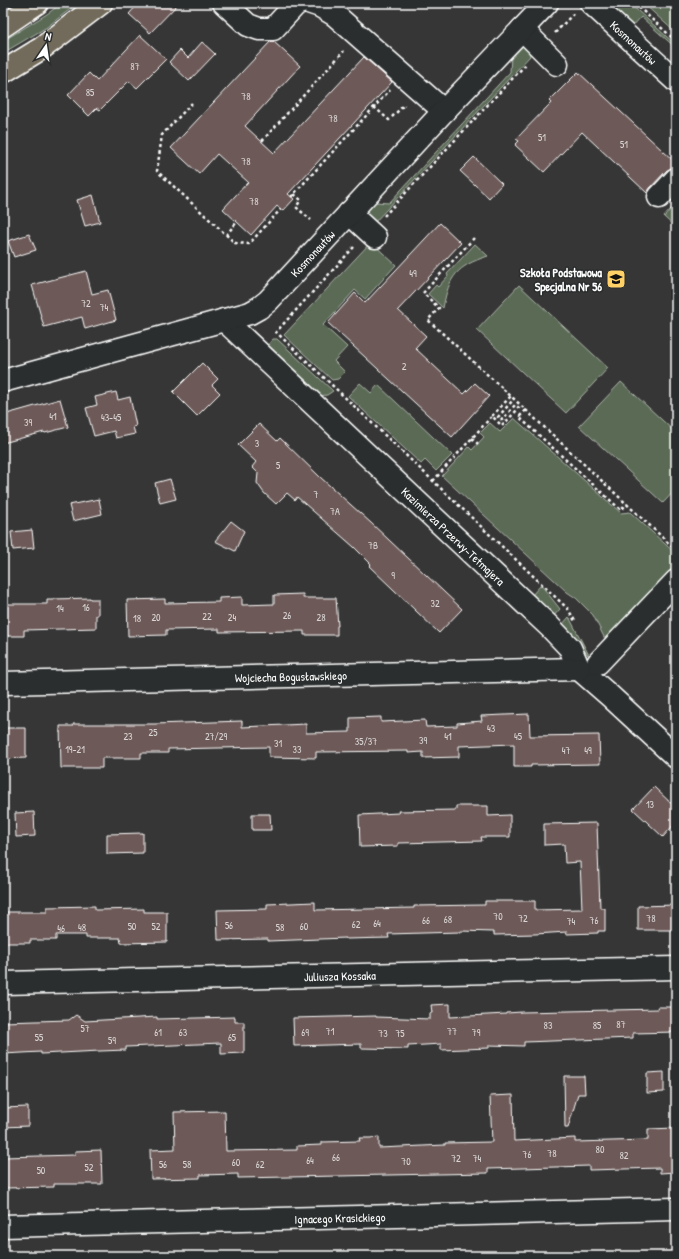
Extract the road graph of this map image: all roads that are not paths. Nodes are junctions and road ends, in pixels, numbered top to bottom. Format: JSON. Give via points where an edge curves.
{"nodes":[{"id":1,"x":37,"y":3,"type":"edge"},
{"id":2,"x":101,"y":3,"type":"edge"},
{"id":3,"x":224,"y":3,"type":"edge"},
{"id":4,"x":299,"y":3,"type":"edge"},
{"id":5,"x":311,"y":3,"type":"edge"},
{"id":6,"x":547,"y":3,"type":"edge"},
{"id":7,"x":584,"y":6,"type":"edge"},
{"id":8,"x":3,"y":26,"type":"edge"},
{"id":9,"x":522,"y":29,"type":"junction"},
{"id":10,"x":557,"y":64,"type":"dead end"},
{"id":11,"x":3,"y":72,"type":"edge"},
{"id":12,"x":676,"y":81,"type":"edge"},
{"id":13,"x":444,"y":111,"type":"junction"},
{"id":14,"x":676,"y":179,"type":"edge"},
{"id":15,"x":659,"y":197,"type":"dead end"},
{"id":16,"x":349,"y":213,"type":"junction"},
{"id":17,"x":372,"y":234,"type":"road end"},
{"id":18,"x":224,"y":320,"type":"junction"},
{"id":19,"x":3,"y":381,"type":"edge"},
{"id":20,"x":676,"y":581,"type":"edge"},
{"id":21,"x":588,"y":666,"type":"junction"},
{"id":22,"x":3,"y":683,"type":"edge"},
{"id":23,"x":676,"y":757,"type":"edge"},
{"id":24,"x":676,"y":968,"type":"edge"},
{"id":25,"x":3,"y":983,"type":"edge"},
{"id":26,"x":676,"y":1209,"type":"edge"},
{"id":27,"x":3,"y":1226,"type":"edge"}],
"edges":[{"from":1,"to":8,"type":"main road"},
{"from":2,"to":11,"type":"main road","via":[[42,48]]},
{"from":3,"to":4,"type":"street","via":[[248,25],[260,29],[273,29]]},
{"from":5,"to":13,"type":"street","via":[[336,15]]},
{"from":6,"to":9,"type":"street","name":"Kosmonautów"},
{"from":7,"to":12,"type":"street","name":"Kosmonautów"},
{"from":9,"to":10,"type":"street"},
{"from":9,"to":13,"type":"street","name":"Kosmonautów"},
{"from":13,"to":16,"type":"street","name":"Kosmonautów"},
{"from":14,"to":15,"type":"street"},
{"from":16,"to":17,"type":"street"},
{"from":16,"to":18,"type":"street","name":"Kosmonautów","via":[[268,301],[250,313]]},
{"from":18,"to":19,"type":"street","name":"Kosmonautów"},
{"from":18,"to":21,"type":"street","name":"Kazimierza Przerwy-Tetmajera","via":[[550,627]]},
{"from":20,"to":21,"type":"street"},
{"from":21,"to":22,"type":"street","name":"Wojciecha Bogusławskiego"},
{"from":21,"to":23,"type":"street","name":"Kazimierza Przerwy-Tetmajera","via":[[610,696]]},
{"from":24,"to":25,"type":"street","name":"Juliusza Kossaka"},
{"from":26,"to":27,"type":"street","name":"Ignacego Krasickiego"}]}
